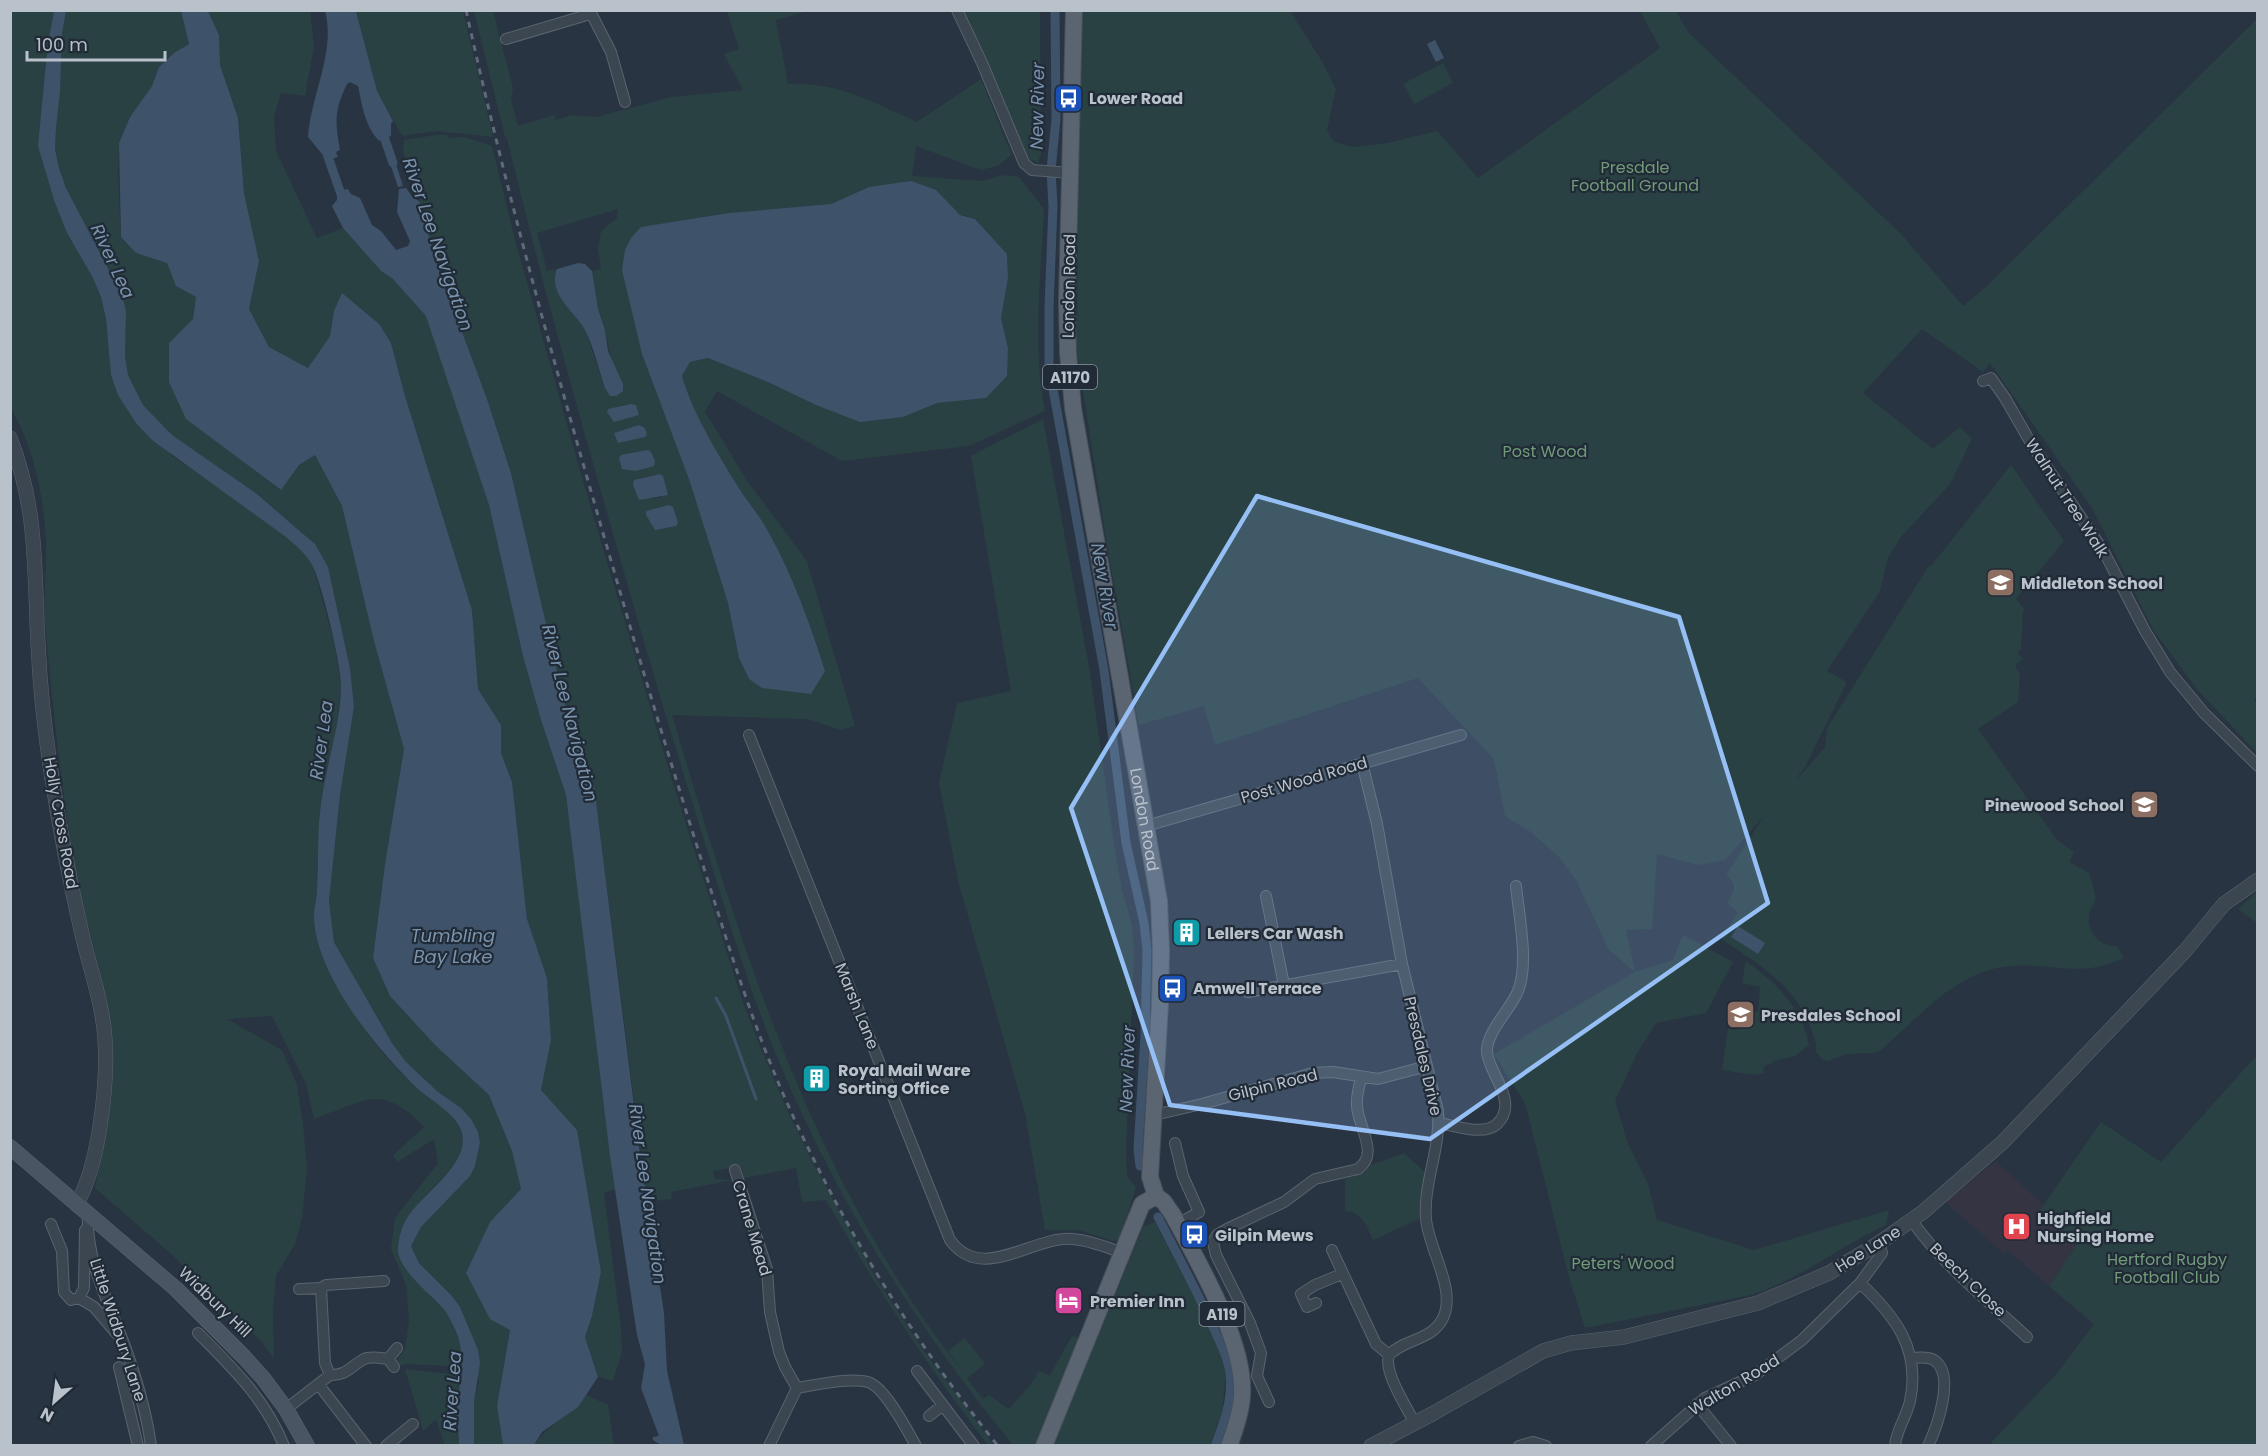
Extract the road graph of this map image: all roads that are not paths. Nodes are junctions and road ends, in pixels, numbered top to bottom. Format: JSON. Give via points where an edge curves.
{"nodes":[{"id":1,"x":560,"y":10,"type":"edge"},
{"id":2,"x":957,"y":10,"type":"edge"},
{"id":3,"x":1074,"y":10,"type":"edge"},
{"id":4,"x":563,"y":22,"type":"junction"},
{"id":5,"x":506,"y":39,"type":"dead end"},
{"id":6,"x":625,"y":102,"type":"dead end"},
{"id":7,"x":1064,"y":172,"type":"junction"},
{"id":8,"x":1983,"y":381,"type":"dead end"},
{"id":9,"x":10,"y":438,"type":"edge"},
{"id":10,"x":749,"y":735,"type":"dead end"},
{"id":11,"x":1461,"y":735,"type":"dead end"},
{"id":12,"x":1362,"y":763,"type":"junction"},
{"id":13,"x":2258,"y":766,"type":"edge"},
{"id":14,"x":1146,"y":826,"type":"junction"},
{"id":15,"x":2258,"y":880,"type":"edge"},
{"id":16,"x":1516,"y":886,"type":"dead end"},
{"id":17,"x":1266,"y":896,"type":"dead end"},
{"id":18,"x":1402,"y":964,"type":"junction"},
{"id":19,"x":1284,"y":986,"type":"junction"},
{"id":20,"x":1248,"y":992,"type":"dead end"},
{"id":21,"x":1427,"y":1066,"type":"junction"},
{"id":22,"x":1361,"y":1078,"type":"junction"},
{"id":23,"x":1154,"y":1115,"type":"junction"},
{"id":24,"x":1439,"y":1123,"type":"junction"},
{"id":25,"x":1175,"y":1143,"type":"dead end"},
{"id":26,"x":10,"y":1147,"type":"edge"},
{"id":27,"x":735,"y":1170,"type":"dead end"},
{"id":28,"x":1156,"y":1196,"type":"junction"},
{"id":29,"x":84,"y":1214,"type":"junction"},
{"id":30,"x":1912,"y":1221,"type":"junction"},
{"id":31,"x":51,"y":1224,"type":"dead end"},
{"id":32,"x":1178,"y":1224,"type":"junction"},
{"id":33,"x":1880,"y":1243,"type":"junction"},
{"id":34,"x":1332,"y":1250,"type":"dead end"},
{"id":35,"x":1122,"y":1253,"type":"junction"},
{"id":36,"x":1342,"y":1274,"type":"junction"},
{"id":37,"x":384,"y":1281,"type":"dead end"},
{"id":38,"x":1860,"y":1283,"type":"junction"},
{"id":39,"x":321,"y":1288,"type":"junction"},
{"id":40,"x":299,"y":1289,"type":"dead end"},
{"id":41,"x":79,"y":1298,"type":"junction"},
{"id":42,"x":1316,"y":1303,"type":"dead end"},
{"id":43,"x":198,"y":1333,"type":"dead end"},
{"id":44,"x":2027,"y":1336,"type":"dead end"},
{"id":45,"x":122,"y":1338,"type":"junction"},
{"id":46,"x":397,"y":1348,"type":"dead end"},
{"id":47,"x":1389,"y":1355,"type":"junction"},
{"id":48,"x":1911,"y":1358,"type":"junction"},
{"id":49,"x":119,"y":1367,"type":"dead end"},
{"id":50,"x":917,"y":1371,"type":"dead end"},
{"id":51,"x":330,"y":1375,"type":"junction"},
{"id":52,"x":319,"y":1385,"type":"junction"},
{"id":53,"x":797,"y":1388,"type":"junction"},
{"id":54,"x":1269,"y":1402,"type":"dead end"},
{"id":55,"x":1697,"y":1404,"type":"junction"},
{"id":56,"x":943,"y":1405,"type":"junction"},
{"id":57,"x":286,"y":1409,"type":"junction"},
{"id":58,"x":929,"y":1416,"type":"dead end"},
{"id":59,"x":413,"y":1424,"type":"dead end"},
{"id":60,"x":1415,"y":1424,"type":"junction"},
{"id":61,"x":138,"y":1446,"type":"edge"},
{"id":62,"x":151,"y":1446,"type":"edge"},
{"id":63,"x":284,"y":1446,"type":"edge"},
{"id":64,"x":307,"y":1446,"type":"edge"},
{"id":65,"x":366,"y":1446,"type":"edge"},
{"id":66,"x":386,"y":1446,"type":"edge"},
{"id":67,"x":769,"y":1446,"type":"edge"},
{"id":68,"x":916,"y":1446,"type":"edge"},
{"id":69,"x":974,"y":1446,"type":"edge"},
{"id":70,"x":1044,"y":1446,"type":"edge"},
{"id":71,"x":1229,"y":1446,"type":"edge"},
{"id":72,"x":1371,"y":1446,"type":"edge"},
{"id":73,"x":1519,"y":1446,"type":"edge"},
{"id":74,"x":1546,"y":1446,"type":"edge"},
{"id":75,"x":1652,"y":1446,"type":"edge"},
{"id":76,"x":1731,"y":1446,"type":"edge"},
{"id":77,"x":1895,"y":1446,"type":"edge"},
{"id":78,"x":1929,"y":1446,"type":"edge"}],
"edges":[{"from":1,"to":4,"type":"street"},
{"from":2,"to":7,"type":"street","via":[[1024,163],[1032,170]]},
{"from":3,"to":7,"type":"main road","number":"A1170"},
{"from":4,"to":5,"type":"street"},
{"from":4,"to":6,"type":"street","via":[[587,15],[594,17],[611,52]]},
{"from":7,"to":14,"type":"main road","name":"London Road","number":"A1170","via":[[1071,391]]},
{"from":8,"to":13,"type":"street","name":"Walnut Tree Walk","via":[[1991,378],[2103,550],[2170,672],[2204,713]]},
{"from":9,"to":29,"type":"street","name":"Holly Cross Road","via":[[30,500],[51,776],[105,1040],[97,1140],[82,1194]]},
{"from":10,"to":35,"type":"street","name":"Marsh Lane","via":[[950,1240],[961,1252],[991,1259],[1072,1239]]},
{"from":11,"to":12,"type":"street","name":"Post Wood Road"},
{"from":12,"to":14,"type":"street","name":"Post Wood Road"},
{"from":12,"to":18,"type":"street","name":"Presdales Drive"},
{"from":14,"to":23,"type":"main road","name":"London Road","number":"A1170","via":[[1161,919]]},
{"from":15,"to":30,"type":"street","name":"Hoe Lane","via":[[2224,904],[2185,951],[2026,1119]]},
{"from":16,"to":24,"type":"street","via":[[1522,974],[1518,991],[1487,1044],[1489,1062],[1503,1089],[1501,1119],[1484,1129]]},
{"from":17,"to":19,"type":"street"},
{"from":18,"to":19,"type":"street"},
{"from":18,"to":21,"type":"street","name":"Presdales Drive"},
{"from":19,"to":20,"type":"street"},
{"from":21,"to":22,"type":"street","name":"Gilpin Road","via":[[1386,1077]]},
{"from":21,"to":24,"type":"street","name":"Presdales Drive"},
{"from":22,"to":23,"type":"street","name":"Gilpin Road","via":[[1333,1072],[1313,1073]]},
{"from":22,"to":54,"type":"street","via":[[1357,1107],[1368,1153],[1363,1165],[1315,1179],[1284,1202],[1227,1228],[1213,1242],[1261,1353],[1257,1376]]},
{"from":23,"to":28,"type":"main road","name":"London Road","number":"A1170","via":[[1150,1177]]},
{"from":24,"to":47,"type":"street","name":"Presdales Drive","via":[[1426,1218],[1447,1293],[1447,1308],[1433,1331]]},
{"from":25,"to":32,"type":"street","via":[[1183,1176],[1199,1212]]},
{"from":26,"to":29,"type":"main road","name":"Widbury Hill"},
{"from":27,"to":53,"type":"street","name":"Crane Mead","via":[[767,1269],[770,1312],[779,1352]]},
{"from":28,"to":32,"type":"main road","name":"London Road","number":"A119"},
{"from":28,"to":35,"type":"main road","via":[[1142,1204]]},
{"from":29,"to":41,"type":"street","via":[[84,1288]]},
{"from":29,"to":45,"type":"street","name":"Little Widbury Lane","via":[[99,1279]]},
{"from":29,"to":57,"type":"main road","name":"Widbury Hill","via":[[184,1297],[251,1364]]},
{"from":30,"to":33,"type":"street","name":"Hoe Lane"},
{"from":30,"to":44,"type":"street","name":"Beech Close","via":[[1937,1253]]},
{"from":31,"to":41,"type":"street","via":[[62,1251],[64,1292],[72,1300]]},
{"from":32,"to":71,"type":"main road","name":"London Road","number":"A119","via":[[1236,1347],[1242,1371],[1239,1416]]},
{"from":33,"to":38,"type":"street","name":"Walton Road","via":[[1882,1253]]},
{"from":33,"to":60,"type":"street","name":"Hoe Lane","via":[[1829,1273],[1758,1304],[1624,1337],[1571,1343],[1543,1351]]},
{"from":34,"to":36,"type":"street"},
{"from":35,"to":70,"type":"main road"},
{"from":36,"to":42,"type":"street","via":[[1301,1294],[1307,1307]]},
{"from":36,"to":47,"type":"street","via":[[1376,1344]]},
{"from":37,"to":39,"type":"street"},
{"from":38,"to":48,"type":"street","via":[[1895,1320]]},
{"from":38,"to":55,"type":"street","name":"Walton Road","via":[[1819,1325],[1772,1364]]},
{"from":39,"to":40,"type":"street"},
{"from":39,"to":51,"type":"street","via":[[325,1363]]},
{"from":41,"to":45,"type":"street","via":[[94,1307]]},
{"from":43,"to":63,"type":"street","via":[[261,1402]]},
{"from":45,"to":62,"type":"street","name":"Little Widbury Lane"},
{"from":46,"to":51,"type":"street","via":[[391,1363],[366,1358],[345,1373]]},
{"from":47,"to":60,"type":"street","via":[[1389,1371]]},
{"from":48,"to":77,"type":"street","via":[[1910,1402]]},
{"from":48,"to":78,"type":"street","via":[[1933,1360],[1943,1374],[1941,1411]]},
{"from":49,"to":61,"type":"street"},
{"from":50,"to":56,"type":"street"},
{"from":51,"to":52,"type":"street"},
{"from":52,"to":57,"type":"street"},
{"from":52,"to":65,"type":"street"},
{"from":53,"to":67,"type":"street"},
{"from":53,"to":68,"type":"street","via":[[869,1383],[889,1402]]},
{"from":55,"to":75,"type":"street","name":"Walton Road"},
{"from":55,"to":76,"type":"street"},
{"from":56,"to":58,"type":"street"},
{"from":56,"to":69,"type":"street"},
{"from":57,"to":64,"type":"main road","name":"Widbury Hill"},
{"from":59,"to":66,"type":"street"},
{"from":60,"to":72,"type":"street","name":"Hoe Lane"},
{"from":73,"to":74,"type":"street","via":[[1533,1442]]}]}
